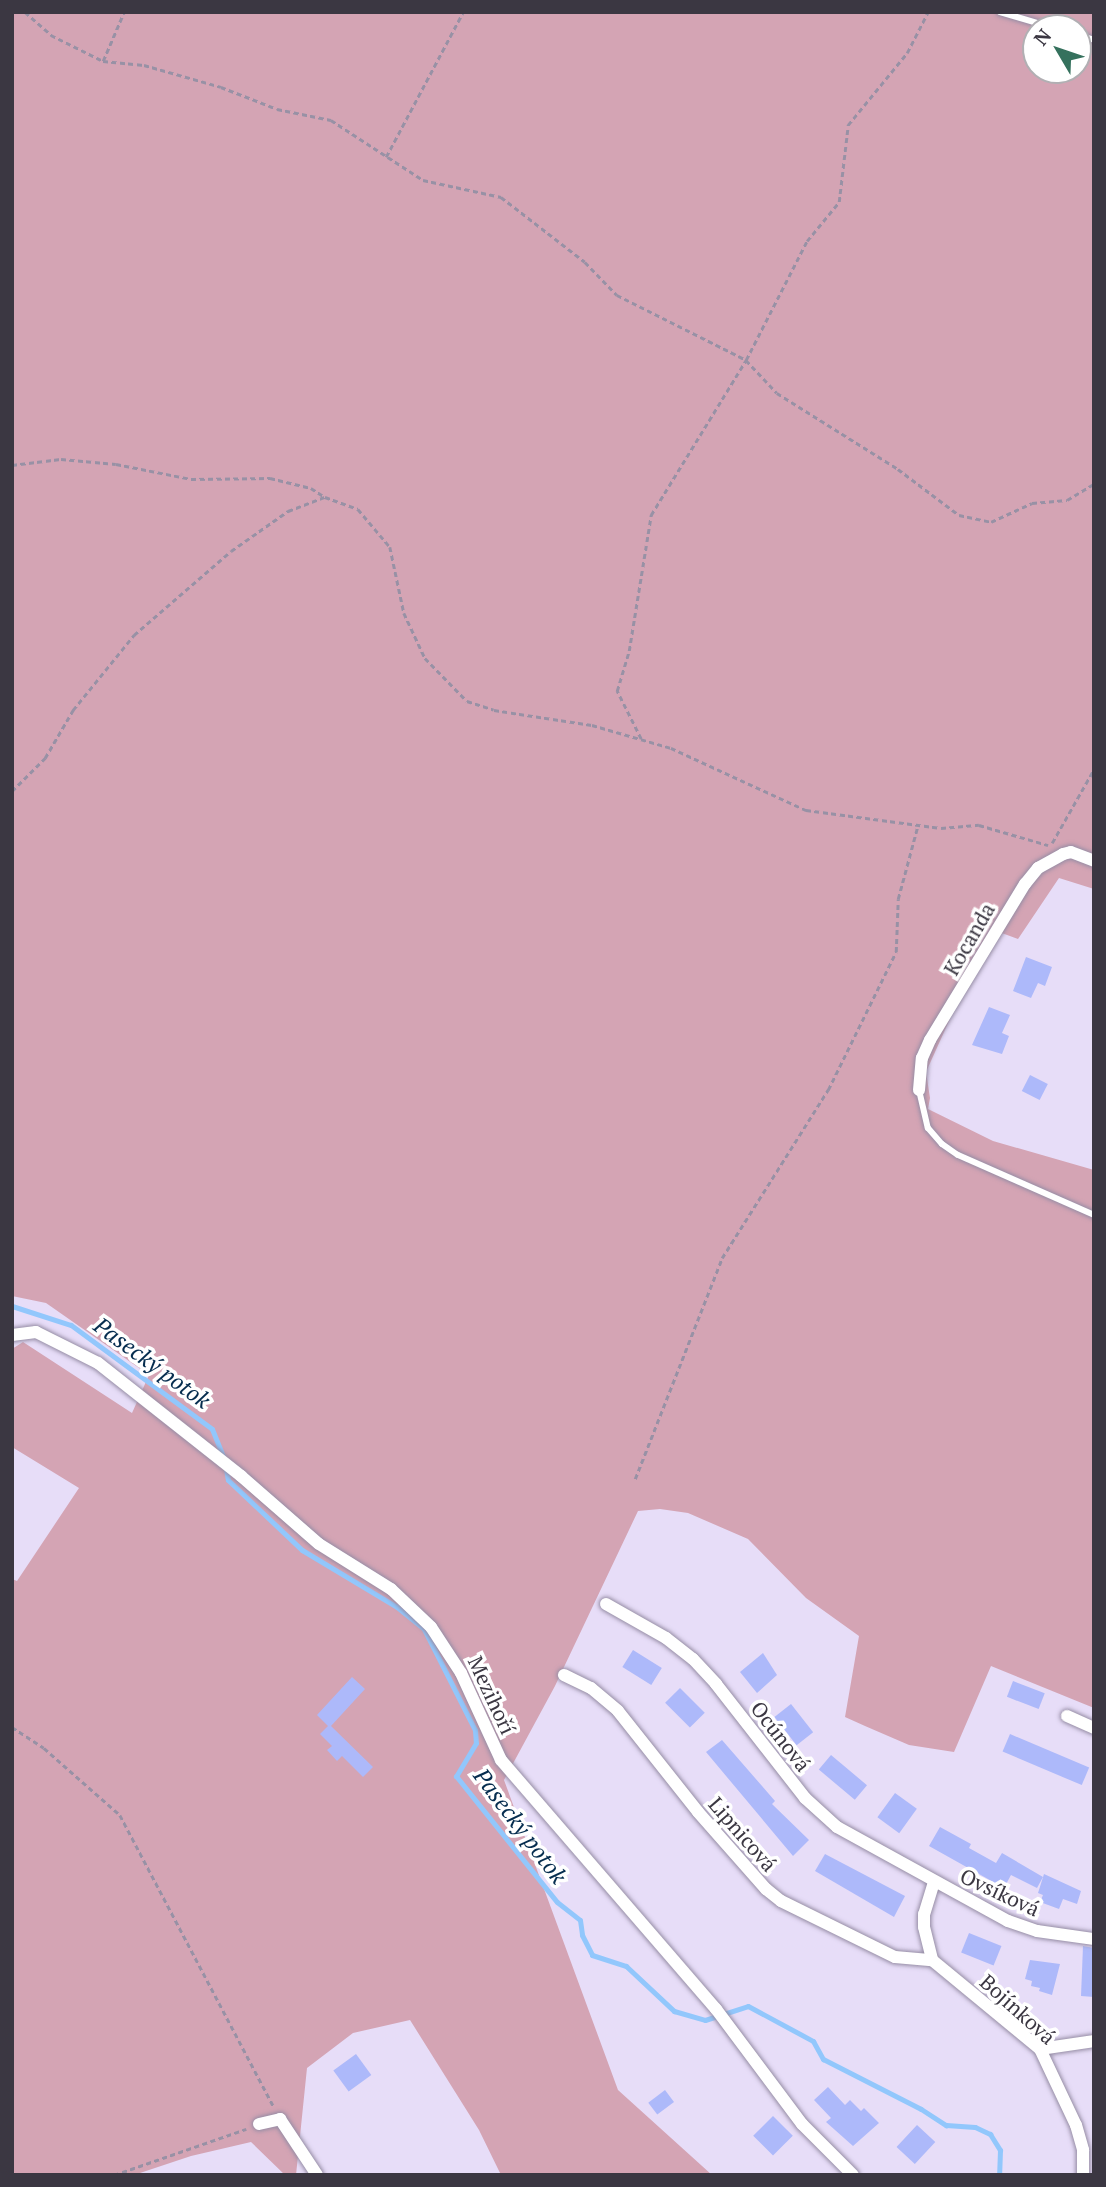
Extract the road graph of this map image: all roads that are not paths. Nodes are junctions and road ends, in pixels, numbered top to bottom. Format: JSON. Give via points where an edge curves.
{"nodes":[{"id":1,"x":1000,"y":12,"type":"edge"},
{"id":2,"x":1022,"y":19,"type":"edge"},
{"id":3,"x":1094,"y":861,"type":"edge"},
{"id":4,"x":919,"y":1090,"type":"joint"},
{"id":5,"x":1094,"y":1215,"type":"edge"},
{"id":6,"x":12,"y":1335,"type":"edge"},
{"id":7,"x":606,"y":1604,"type":"dead end"},
{"id":8,"x":564,"y":1675,"type":"dead end"},
{"id":9,"x":1067,"y":1716,"type":"dead end"},
{"id":10,"x":1094,"y":1728,"type":"edge"},
{"id":11,"x":934,"y":1882,"type":"junction"},
{"id":12,"x":1094,"y":1940,"type":"edge"},
{"id":13,"x":932,"y":1960,"type":"junction"},
{"id":14,"x":1094,"y":2041,"type":"edge"},
{"id":15,"x":1040,"y":2049,"type":"junction"},
{"id":16,"x":260,"y":2124,"type":"road end"},
{"id":17,"x":317,"y":2175,"type":"edge"},
{"id":18,"x":853,"y":2175,"type":"edge"},
{"id":19,"x":1083,"y":2175,"type":"edge"}],
"edges":[{"from":1,"to":2,"type":"lane"},
{"from":3,"to":4,"type":"street","name":"Kocanda","via":[[1071,852],[1038,868],[1006,912],[930,1040],[922,1058]]},
{"from":4,"to":5,"type":"lane","via":[[928,1128],[950,1150]]},
{"from":6,"to":18,"type":"street","name":"Mezihoří","via":[[36,1332],[98,1363],[319,1544],[391,1590],[431,1627],[448,1648],[501,1760],[716,2009],[802,2124]]},
{"from":7,"to":11,"type":"street","name":"Ocúnová","via":[[693,1659],[819,1814]]},
{"from":8,"to":13,"type":"street","name":"Lipnicová","via":[[591,1688],[618,1711],[698,1812],[781,1901],[895,1957]]},
{"from":9,"to":10,"type":"street"},
{"from":11,"to":12,"type":"street","name":"Ovsíková","via":[[1008,1921],[1037,1931]]},
{"from":11,"to":13,"type":"street","via":[[924,1914]]},
{"from":13,"to":15,"type":"street","name":"Bojínková"},
{"from":14,"to":15,"type":"street"},
{"from":15,"to":19,"type":"street","name":"Bojínková","via":[[1076,2125]]},
{"from":16,"to":17,"type":"street","via":[[280,2119]]}]}
